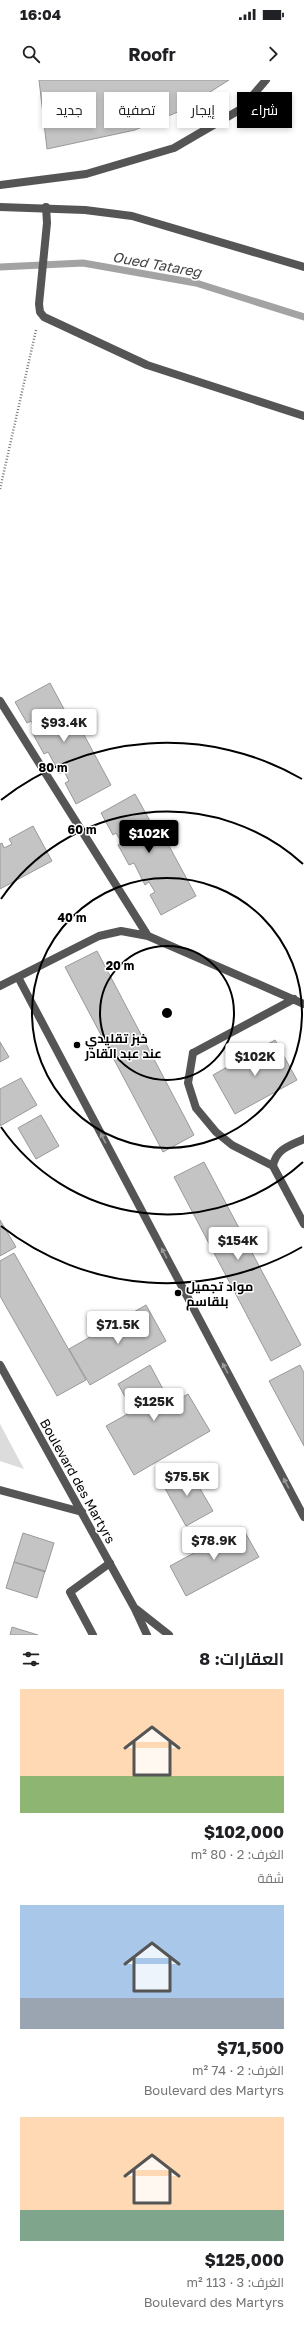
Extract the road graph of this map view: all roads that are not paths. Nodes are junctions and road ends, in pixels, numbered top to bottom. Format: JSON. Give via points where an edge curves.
{"nodes":[{"id":1,"x":266,"y":80,"type":"edge"},
{"id":2,"x":0,"y":185,"type":"edge"},
{"id":3,"x":0,"y":207,"type":"edge"},
{"id":4,"x":46,"y":207,"type":"junction"},
{"id":5,"x":304,"y":267,"type":"edge"},
{"id":6,"x":304,"y":416,"type":"edge"},
{"id":7,"x":0,"y":701,"type":"edge"},
{"id":8,"x":148,"y":936,"type":"junction"},
{"id":9,"x":18,"y":977,"type":"junction"},
{"id":10,"x":0,"y":986,"type":"edge"},
{"id":11,"x":294,"y":999,"type":"junction"},
{"id":12,"x":304,"y":1004,"type":"edge"},
{"id":13,"x":304,"y":1139,"type":"edge"},
{"id":14,"x":273,"y":1166,"type":"junction"},
{"id":15,"x":304,"y":1224,"type":"edge"},
{"id":16,"x":0,"y":1365,"type":"edge"},
{"id":17,"x":0,"y":1490,"type":"edge"},
{"id":18,"x":82,"y":1512,"type":"junction"},
{"id":19,"x":304,"y":1517,"type":"edge"},
{"id":20,"x":110,"y":1563,"type":"junction"},
{"id":21,"x":136,"y":1609,"type":"junction"},
{"id":22,"x":93,"y":1635,"type":"edge"},
{"id":23,"x":147,"y":1635,"type":"edge"},
{"id":24,"x":169,"y":1635,"type":"edge"}],
"edges":[{"from":1,"to":2,"type":"street","via":[[241,109],[174,148],[86,174]]},
{"from":3,"to":4,"type":"street"},
{"from":4,"to":5,"type":"street","via":[[132,216]]},
{"from":4,"to":6,"type":"street","via":[[40,308],[48,321],[147,365]]},
{"from":7,"to":8,"type":"street"},
{"from":8,"to":9,"type":"street","via":[[121,931],[99,936]]},
{"from":8,"to":11,"type":"street"},
{"from":9,"to":10,"type":"street"},
{"from":19,"to":9,"type":"street","one_way":true},
{"from":11,"to":12,"type":"street"},
{"from":11,"to":14,"type":"street","via":[[193,1053],[188,1083],[196,1108],[216,1132],[232,1145]]},
{"from":13,"to":14,"type":"street","via":[[280,1150],[274,1157]]},
{"from":14,"to":15,"type":"street"},
{"from":16,"to":18,"type":"street","name":"Boulevard des Martyrs"},
{"from":17,"to":18,"type":"street"},
{"from":18,"to":20,"type":"street","name":"Boulevard des Martyrs"},
{"from":20,"to":21,"type":"street","name":"Boulevard des Martyrs"},
{"from":20,"to":22,"type":"street","via":[[70,1592]]},
{"from":21,"to":23,"type":"street","name":"Boulevard des Martyrs"},
{"from":21,"to":24,"type":"street"}]}
